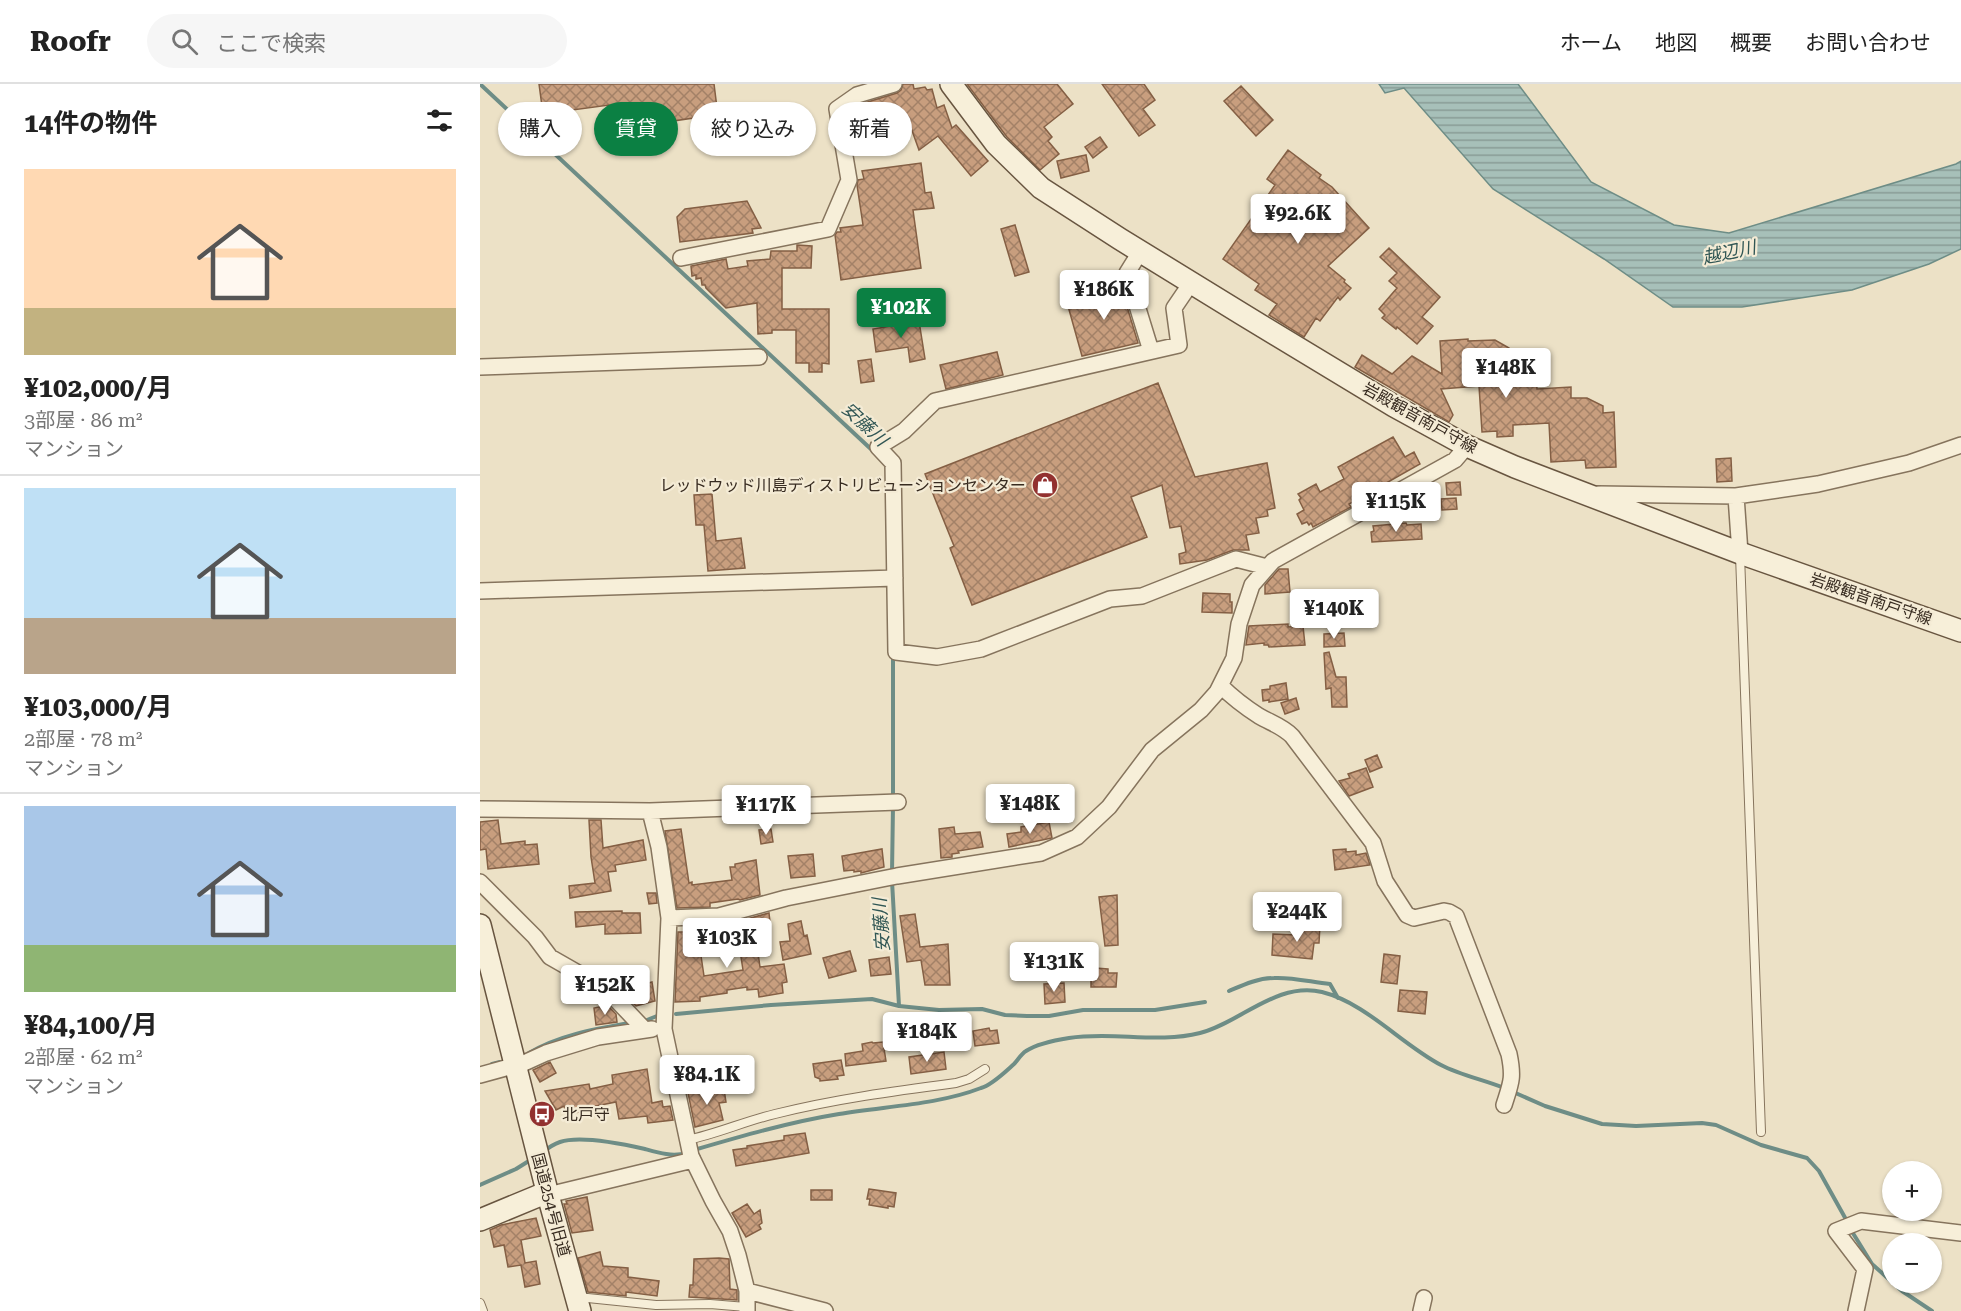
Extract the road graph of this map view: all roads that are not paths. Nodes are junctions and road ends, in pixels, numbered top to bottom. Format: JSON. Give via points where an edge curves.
{"nodes":[{"id":1,"x":894,"y":84,"type":"edge"},
{"id":2,"x":951,"y":84,"type":"edge"},
{"id":3,"x":1140,"y":252,"type":"junction"},
{"id":4,"x":681,"y":258,"type":"dead end"},
{"id":5,"x":1191,"y":283,"type":"junction"},
{"id":6,"x":1151,"y":351,"type":"junction"},
{"id":7,"x":759,"y":357,"type":"dead end"},
{"id":8,"x":480,"y":367,"type":"edge"},
{"id":9,"x":1961,"y":445,"type":"edge"},
{"id":10,"x":1467,"y":446,"type":"junction"},
{"id":11,"x":1584,"y":493,"type":"junction"},
{"id":12,"x":1736,"y":496,"type":"junction"},
{"id":13,"x":1740,"y":553,"type":"junction"},
{"id":14,"x":1267,"y":567,"type":"junction"},
{"id":15,"x":895,"y":578,"type":"junction"},
{"id":16,"x":480,"y":591,"type":"edge"},
{"id":17,"x":1961,"y":631,"type":"edge"},
{"id":18,"x":1221,"y":687,"type":"junction"},
{"id":19,"x":898,"y":802,"type":"dead end"},
{"id":20,"x":480,"y":809,"type":"edge"},
{"id":21,"x":650,"y":811,"type":"junction"},
{"id":22,"x":480,"y":882,"type":"edge"},
{"id":23,"x":669,"y":918,"type":"junction"},
{"id":24,"x":480,"y":925,"type":"edge"},
{"id":25,"x":644,"y":1029,"type":"junction"},
{"id":26,"x":664,"y":1029,"type":"junction"},
{"id":27,"x":516,"y":1065,"type":"junction"},
{"id":28,"x":986,"y":1069,"type":"dead end"},
{"id":29,"x":480,"y":1075,"type":"edge"},
{"id":30,"x":1505,"y":1102,"type":"dead end"},
{"id":31,"x":1761,"y":1132,"type":"dead end"},
{"id":32,"x":687,"y":1140,"type":"junction"},
{"id":33,"x":693,"y":1160,"type":"junction"},
{"id":34,"x":548,"y":1195,"type":"junction"},
{"id":35,"x":480,"y":1220,"type":"edge"},
{"id":36,"x":1961,"y":1233,"type":"edge"},
{"id":37,"x":747,"y":1291,"type":"junction"},
{"id":38,"x":480,"y":1304,"type":"edge"},
{"id":39,"x":577,"y":1304,"type":"edge"},
{"id":40,"x":746,"y":1309,"type":"edge"},
{"id":41,"x":483,"y":1311,"type":"edge"},
{"id":42,"x":825,"y":1311,"type":"edge"},
{"id":43,"x":1856,"y":1311,"type":"edge"}],
"edges":[{"from":1,"to":4,"type":"street","via":[[857,95],[837,108],[849,180],[828,229]]},
{"from":2,"to":3,"type":"main road","name":"岩殿観音南戸守線","via":[[996,144],[1041,188]]},
{"from":3,"to":5,"type":"main road","name":"岩殿観音南戸守線"},
{"from":3,"to":6,"type":"street","via":[[1127,273]]},
{"from":5,"to":6,"type":"street","via":[[1174,308],[1179,345]]},
{"from":5,"to":10,"type":"main road","name":"岩殿観音南戸守線"},
{"from":6,"to":15,"type":"street","via":[[935,402],[904,431],[878,447],[893,463]]},
{"from":7,"to":8,"type":"street"},
{"from":9,"to":12,"type":"street","via":[[1909,463],[1818,484]]},
{"from":10,"to":11,"type":"main road","name":"岩殿観音南戸守線"},
{"from":10,"to":14,"type":"street","via":[[1455,460]]},
{"from":11,"to":12,"type":"street"},
{"from":11,"to":13,"type":"main road","name":"岩殿観音南戸守線"},
{"from":12,"to":13,"type":"street"},
{"from":13,"to":17,"type":"main road","name":"岩殿観音南戸守線"},
{"from":13,"to":31,"type":"lane"},
{"from":14,"to":15,"type":"street","via":[[1236,560],[1142,596],[1110,600],[981,649],[937,657],[896,652]]},
{"from":14,"to":18,"type":"street","via":[[1252,585],[1239,624],[1234,658]]},
{"from":15,"to":16,"type":"street"},
{"from":18,"to":23,"type":"street","via":[[1208,703],[1152,750],[1109,807],[1077,837],[1041,853],[897,876],[719,916]]},
{"from":18,"to":30,"type":"street","via":[[1238,703],[1292,735],[1373,843],[1385,881],[1407,915],[1414,918],[1444,911],[1456,916],[1513,1070]]},
{"from":19,"to":21,"type":"street"},
{"from":20,"to":21,"type":"street"},
{"from":21,"to":23,"type":"street"},
{"from":22,"to":25,"type":"street","via":[[550,957],[606,989]]},
{"from":23,"to":26,"type":"street"},
{"from":24,"to":27,"type":"main road","name":"国道254号旧道"},
{"from":25,"to":26,"type":"street"},
{"from":25,"to":27,"type":"street","via":[[598,1037]]},
{"from":26,"to":32,"type":"street"},
{"from":27,"to":29,"type":"street"},
{"from":27,"to":34,"type":"main road","name":"国道254号旧道"},
{"from":28,"to":32,"type":"lane","via":[[963,1081],[810,1106]]},
{"from":32,"to":33,"type":"street"},
{"from":33,"to":34,"type":"street"},
{"from":33,"to":37,"type":"street","via":[[730,1231]]},
{"from":34,"to":35,"type":"main road"},
{"from":34,"to":39,"type":"main road","name":"国道254号旧道"},
{"from":36,"to":43,"type":"street","via":[[1861,1221],[1836,1231],[1865,1269]]},
{"from":37,"to":40,"type":"street"},
{"from":37,"to":42,"type":"street"},
{"from":38,"to":41,"type":"lane"},
{"from":39,"to":40,"type":"lane","via":[[710,1304]]}]}
